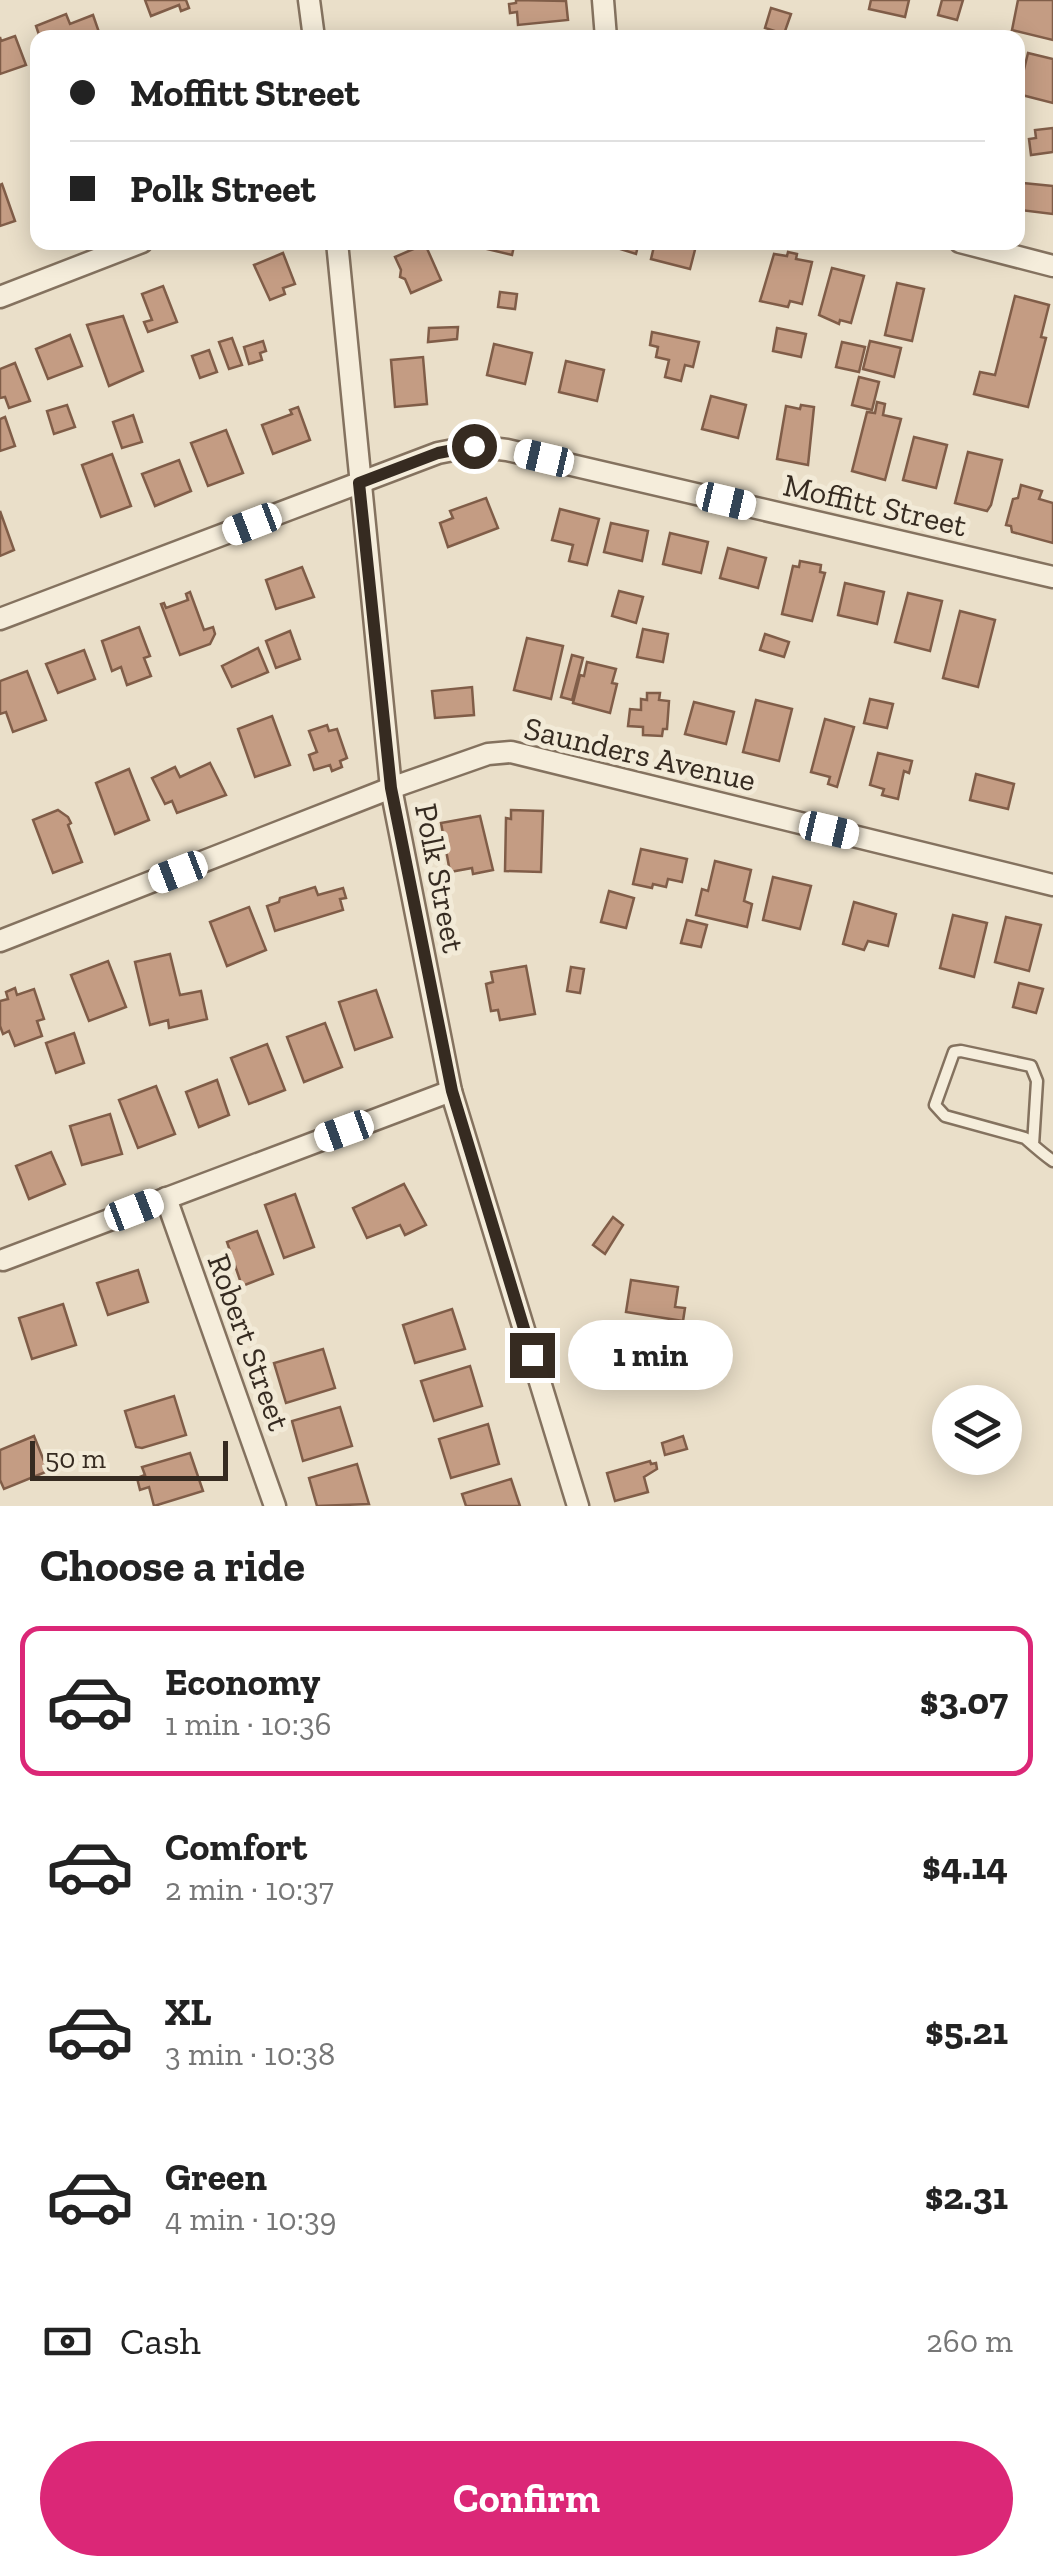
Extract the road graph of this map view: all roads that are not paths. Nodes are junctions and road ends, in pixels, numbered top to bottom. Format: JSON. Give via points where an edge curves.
{"nodes":[{"id":1,"x":309,"y":0,"type":"edge"},
{"id":2,"x":604,"y":0,"type":"edge"},
{"id":3,"x":313,"y":30,"type":"edge"},
{"id":4,"x":606,"y":30,"type":"edge"},
{"id":5,"x":121,"y":250,"type":"edge"},
{"id":6,"x":338,"y":250,"type":"edge"},
{"id":7,"x":991,"y":250,"type":"edge"},
{"id":8,"x":1053,"y":266,"type":"edge"},
{"id":9,"x":0,"y":297,"type":"edge"},
{"id":10,"x":359,"y":483,"type":"junction"},
{"id":11,"x":1053,"y":578,"type":"edge"},
{"id":12,"x":0,"y":619,"type":"edge"},
{"id":13,"x":391,"y":788,"type":"junction"},
{"id":14,"x":1053,"y":885,"type":"edge"},
{"id":15,"x":0,"y":941,"type":"edge"},
{"id":16,"x":452,"y":1091,"type":"junction"},
{"id":17,"x":1033,"y":1145,"type":"junction"},
{"id":18,"x":1053,"y":1161,"type":"edge"},
{"id":19,"x":166,"y":1198,"type":"junction"},
{"id":20,"x":2,"y":1260,"type":"edge"},
{"id":21,"x":275,"y":1506,"type":"edge"},
{"id":22,"x":578,"y":1506,"type":"edge"}],
"edges":[{"from":1,"to":3,"type":"street"},
{"from":2,"to":4,"type":"street"},
{"from":5,"to":9,"type":"street"},
{"from":6,"to":10,"type":"street","name":"Polk Street"},
{"from":7,"to":8,"type":"street"},
{"from":10,"to":11,"type":"street","name":"Moffitt Street","via":[[438,453],[474,446],[507,450]]},
{"from":10,"to":12,"type":"street","name":"Moffitt Street"},
{"from":10,"to":13,"type":"street","name":"Polk Street"},
{"from":13,"to":14,"type":"street","name":"Saunders Avenue","via":[[512,752]]},
{"from":13,"to":15,"type":"street","name":"Saunders Avenue"},
{"from":13,"to":16,"type":"street","name":"Polk Street"},
{"from":16,"to":19,"type":"street"},
{"from":16,"to":22,"type":"street","name":"Polk Street"},
{"from":17,"to":17,"type":"lane","via":[[938,1111],[954,1052],[1031,1066],[1037,1081]]},
{"from":17,"to":18,"type":"lane"},
{"from":19,"to":20,"type":"street"},
{"from":19,"to":21,"type":"street","name":"Robert Street"}]}
